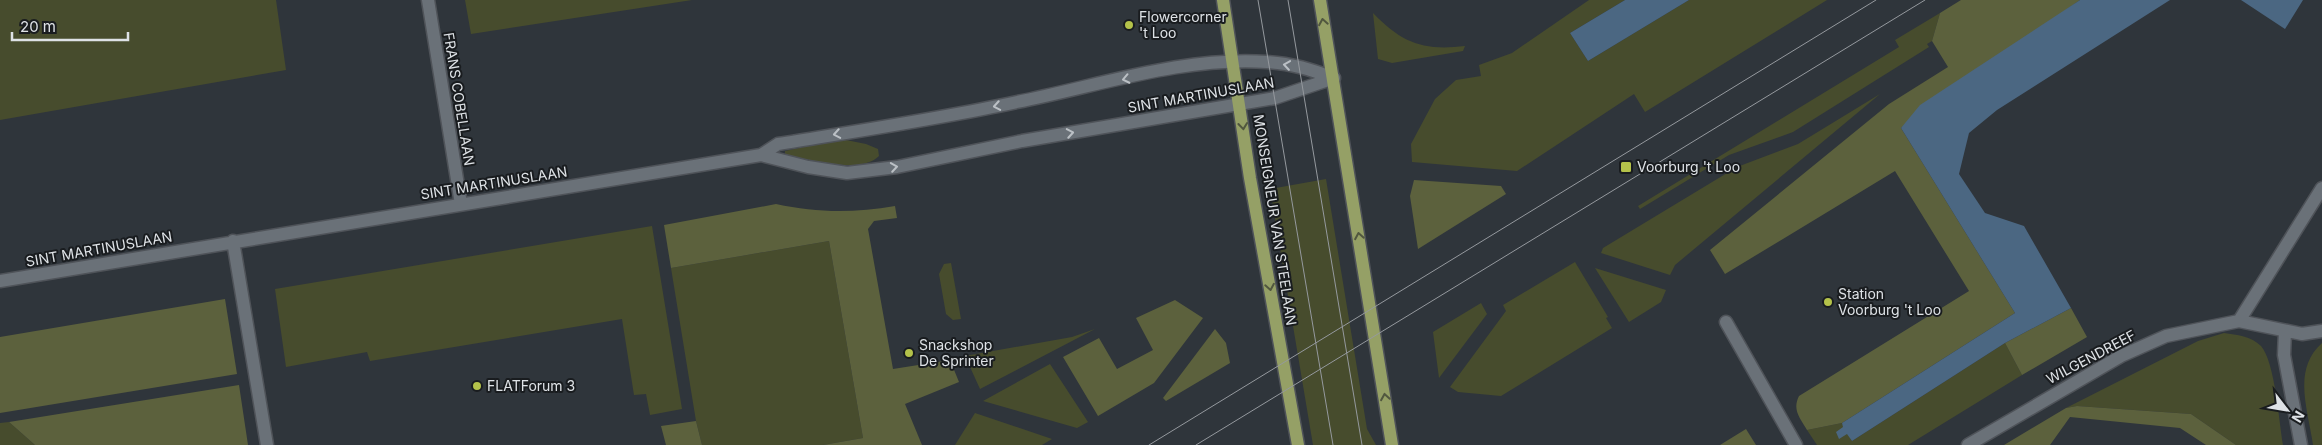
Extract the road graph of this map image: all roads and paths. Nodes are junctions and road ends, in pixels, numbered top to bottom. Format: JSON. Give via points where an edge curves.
{"nodes":[{"id":1,"x":428,"y":0,"type":"edge"},
{"id":2,"x":1223,"y":0,"type":"edge"},
{"id":3,"x":1320,"y":0,"type":"edge"},
{"id":4,"x":1233,"y":61,"type":"junction"},
{"id":5,"x":1334,"y":78,"type":"junction"},
{"id":6,"x":1241,"y":103,"type":"junction"},
{"id":7,"x":760,"y":155,"type":"junction"},
{"id":8,"x":2322,"y":188,"type":"edge"},
{"id":9,"x":461,"y":204,"type":"junction"},
{"id":10,"x":233,"y":241,"type":"junction"},
{"id":11,"x":0,"y":282,"type":"edge"},
{"id":12,"x":2239,"y":321,"type":"junction"},
{"id":13,"x":1726,"y":322,"type":"dead end"},
{"id":14,"x":2285,"y":331,"type":"junction"},
{"id":15,"x":2322,"y":331,"type":"edge"},
{"id":16,"x":267,"y":445,"type":"edge"},
{"id":17,"x":1298,"y":445,"type":"edge"},
{"id":18,"x":1392,"y":445,"type":"edge"},
{"id":19,"x":1796,"y":445,"type":"edge"},
{"id":20,"x":1968,"y":445,"type":"edge"},
{"id":21,"x":2301,"y":445,"type":"edge"}],
"edges":[{"from":1,"to":9,"type":"street","name":"FRANS COBELLAAN"},
{"from":2,"to":4,"type":"main road","name":"MONSEIGNEUR VAN STEELAAN"},
{"from":5,"to":3,"type":"main road","one_way":true},
{"from":5,"to":4,"type":"street","name":"SINT MARTINUSLAAN","one_way":true,"via":[[1299,66]]},
{"from":4,"to":6,"type":"main road","name":"MONSEIGNEUR VAN STEELAAN"},
{"from":4,"to":7,"type":"street","name":"SINT MARTINUSLAAN","one_way":true,"via":[[778,144]]},
{"from":5,"to":6,"type":"street","name":"SINT MARTINUSLAAN","via":[[1275,98]]},
{"from":18,"to":5,"type":"main road","one_way":true},
{"from":7,"to":6,"type":"street","name":"SINT MARTINUSLAAN","one_way":true,"via":[[847,173],[897,167],[1022,141]]},
{"from":6,"to":17,"type":"main road","name":"MONSEIGNEUR VAN STEELAAN","one_way":true,"via":[[1247,157]]},
{"from":7,"to":9,"type":"street","name":"SINT MARTINUSLAAN"},
{"from":8,"to":12,"type":"street"},
{"from":9,"to":10,"type":"street","name":"SINT MARTINUSLAAN"},
{"from":10,"to":11,"type":"street","name":"SINT MARTINUSLAAN"},
{"from":10,"to":16,"type":"street"},
{"from":12,"to":14,"type":"street","name":"WILGENDREEF"},
{"from":12,"to":20,"type":"street","name":"WILGENDREEF","via":[[2166,336],[2121,356]]},
{"from":13,"to":19,"type":"street"},
{"from":14,"to":15,"type":"street","name":"WILGENDREEF","via":[[2302,334]]},
{"from":14,"to":21,"type":"street","via":[[2284,355]]}]}
